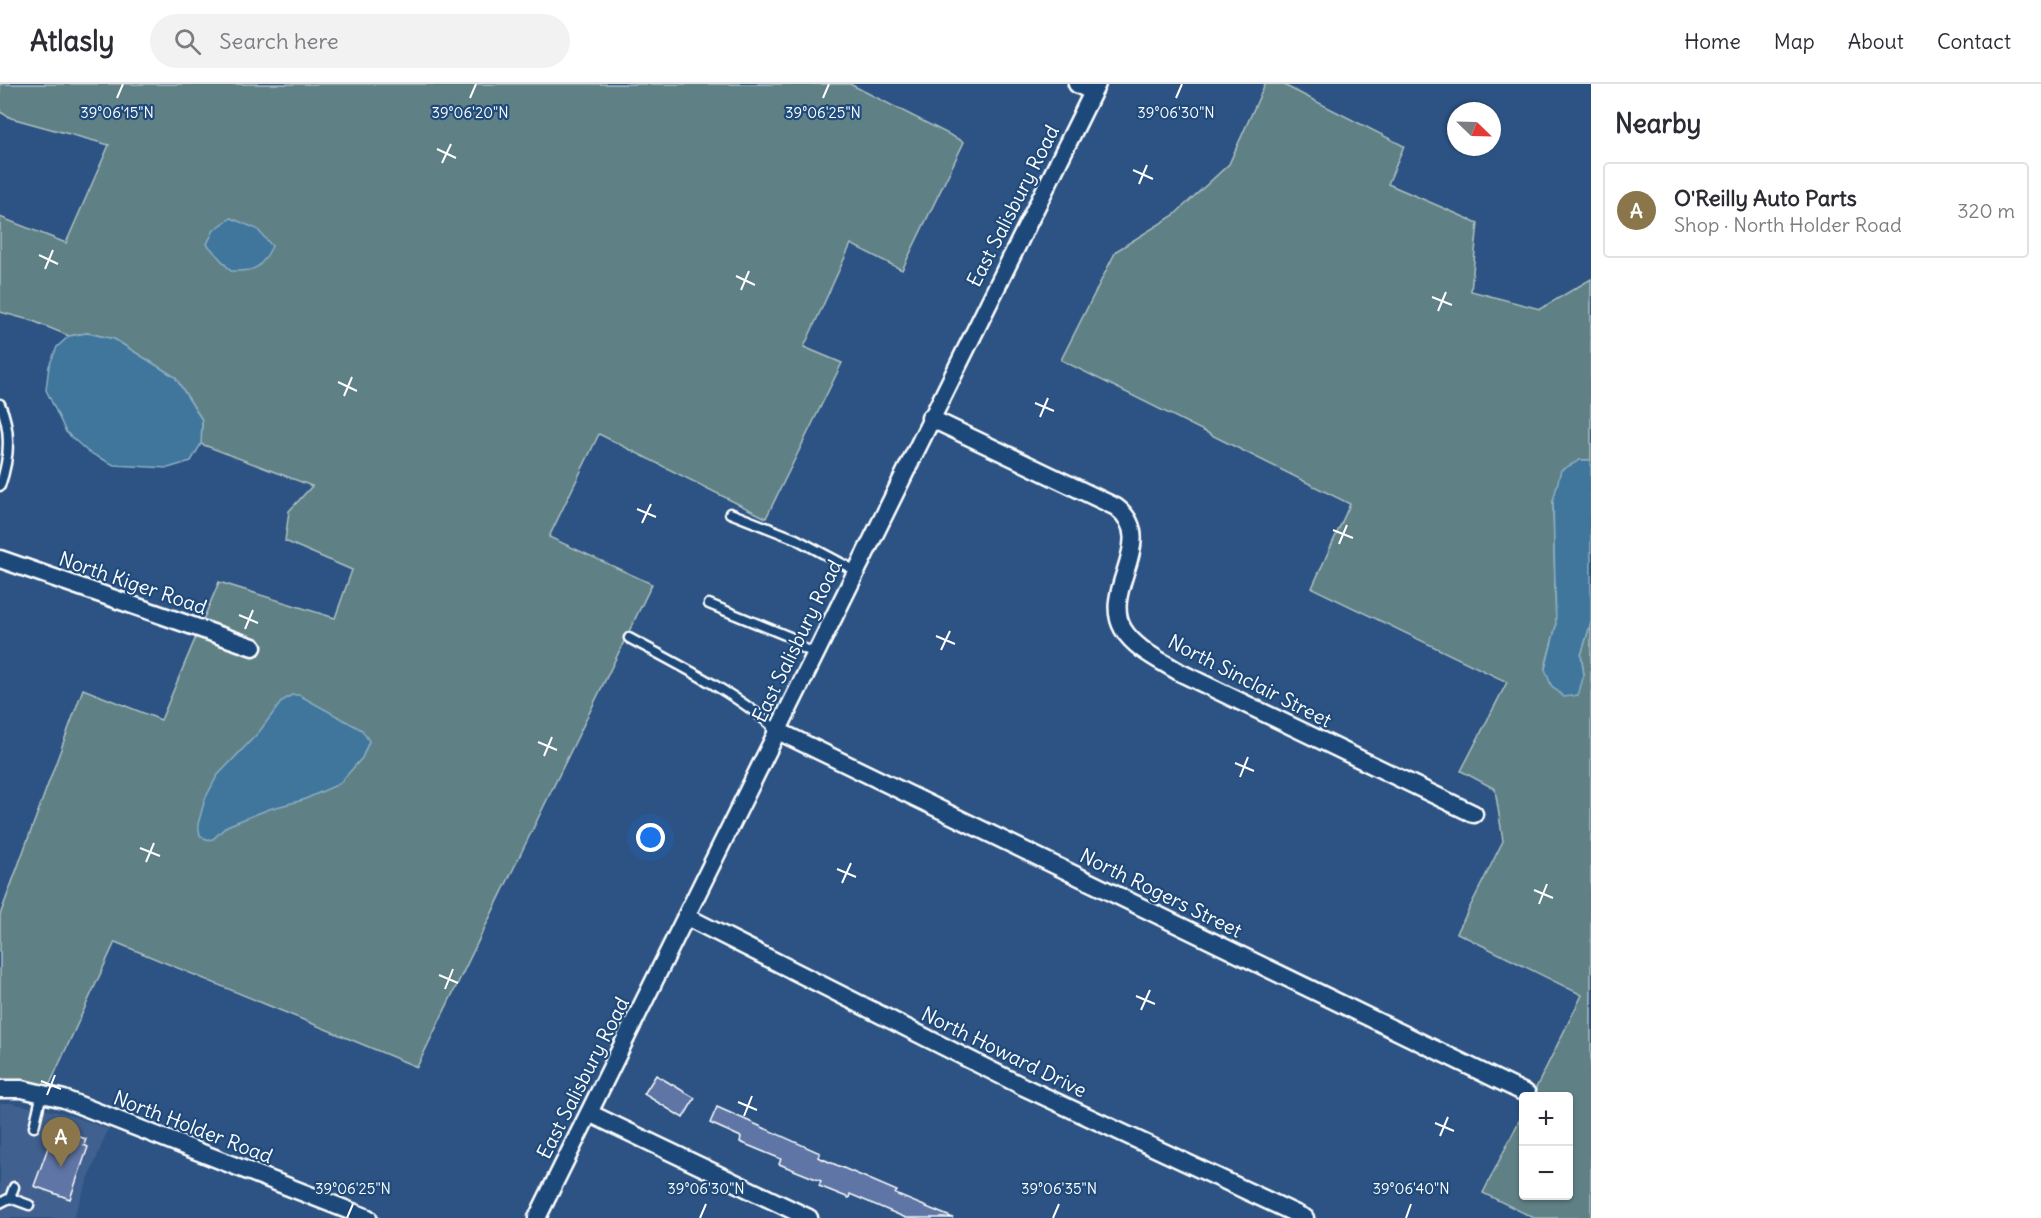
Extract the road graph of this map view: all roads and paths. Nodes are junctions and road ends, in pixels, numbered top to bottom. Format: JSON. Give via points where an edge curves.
{"nodes":[{"id":1,"x":1077,"y":84,"type":"edge"},
{"id":2,"x":1095,"y":88,"type":"edge"},
{"id":3,"x":0,"y":404,"type":"edge"},
{"id":4,"x":930,"y":418,"type":"junction"},
{"id":5,"x":0,"y":486,"type":"edge"},
{"id":6,"x":730,"y":513,"type":"dead end"},
{"id":7,"x":0,"y":559,"type":"edge"},
{"id":8,"x":856,"y":571,"type":"junction"},
{"id":9,"x":709,"y":604,"type":"dead end"},
{"id":10,"x":629,"y":638,"type":"dead end"},
{"id":11,"x":253,"y":647,"type":"dead end"},
{"id":12,"x":815,"y":653,"type":"junction"},
{"id":13,"x":776,"y":730,"type":"junction"},
{"id":14,"x":1474,"y":814,"type":"dead end"},
{"id":15,"x":687,"y":917,"type":"junction"},
{"id":16,"x":0,"y":1089,"type":"edge"},
{"id":17,"x":42,"y":1092,"type":"junction"},
{"id":18,"x":1523,"y":1092,"type":"edge"},
{"id":19,"x":589,"y":1113,"type":"junction"},
{"id":20,"x":34,"y":1127,"type":"dead end"},
{"id":21,"x":14,"y":1187,"type":"dead end"},
{"id":22,"x":10,"y":1198,"type":"junction"},
{"id":23,"x":0,"y":1203,"type":"edge"},
{"id":24,"x":28,"y":1205,"type":"dead end"},
{"id":25,"x":368,"y":1218,"type":"edge"},
{"id":26,"x":537,"y":1218,"type":"edge"},
{"id":27,"x":809,"y":1218,"type":"edge"},
{"id":28,"x":1305,"y":1218,"type":"edge"}],
"edges":[{"from":1,"to":2,"type":"street"},
{"from":2,"to":4,"type":"street","name":"East Salisbury Road"},
{"from":3,"to":5,"type":"lane","via":[[9,450]]},
{"from":4,"to":8,"type":"street","name":"East Salisbury Road"},
{"from":4,"to":14,"type":"street","name":"North Sinclair Street","via":[[1125,514],[1134,540],[1117,610],[1123,629],[1140,647],[1179,672]]},
{"from":6,"to":8,"type":"lane","via":[[796,538]]},
{"from":7,"to":11,"type":"street","name":"North Kiger Road"},
{"from":8,"to":12,"type":"street","name":"East Salisbury Road"},
{"from":9,"to":12,"type":"lane","via":[[790,637],[800,647]]},
{"from":10,"to":13,"type":"lane","via":[[765,718]]},
{"from":12,"to":13,"type":"street","name":"East Salisbury Road"},
{"from":13,"to":15,"type":"street","name":"East Salisbury Road"},
{"from":13,"to":18,"type":"street","name":"North Rogers Street"},
{"from":15,"to":19,"type":"street","name":"East Salisbury Road"},
{"from":15,"to":28,"type":"street","name":"North Howard Drive","via":[[1024,1087]]},
{"from":16,"to":17,"type":"street","name":"North Holder Road"},
{"from":17,"to":20,"type":"lane"},
{"from":17,"to":25,"type":"street","name":"North Holder Road"},
{"from":19,"to":26,"type":"street","name":"East Salisbury Road"},
{"from":19,"to":27,"type":"street"},
{"from":21,"to":22,"type":"lane"},
{"from":22,"to":23,"type":"lane"},
{"from":22,"to":24,"type":"lane"}]}
